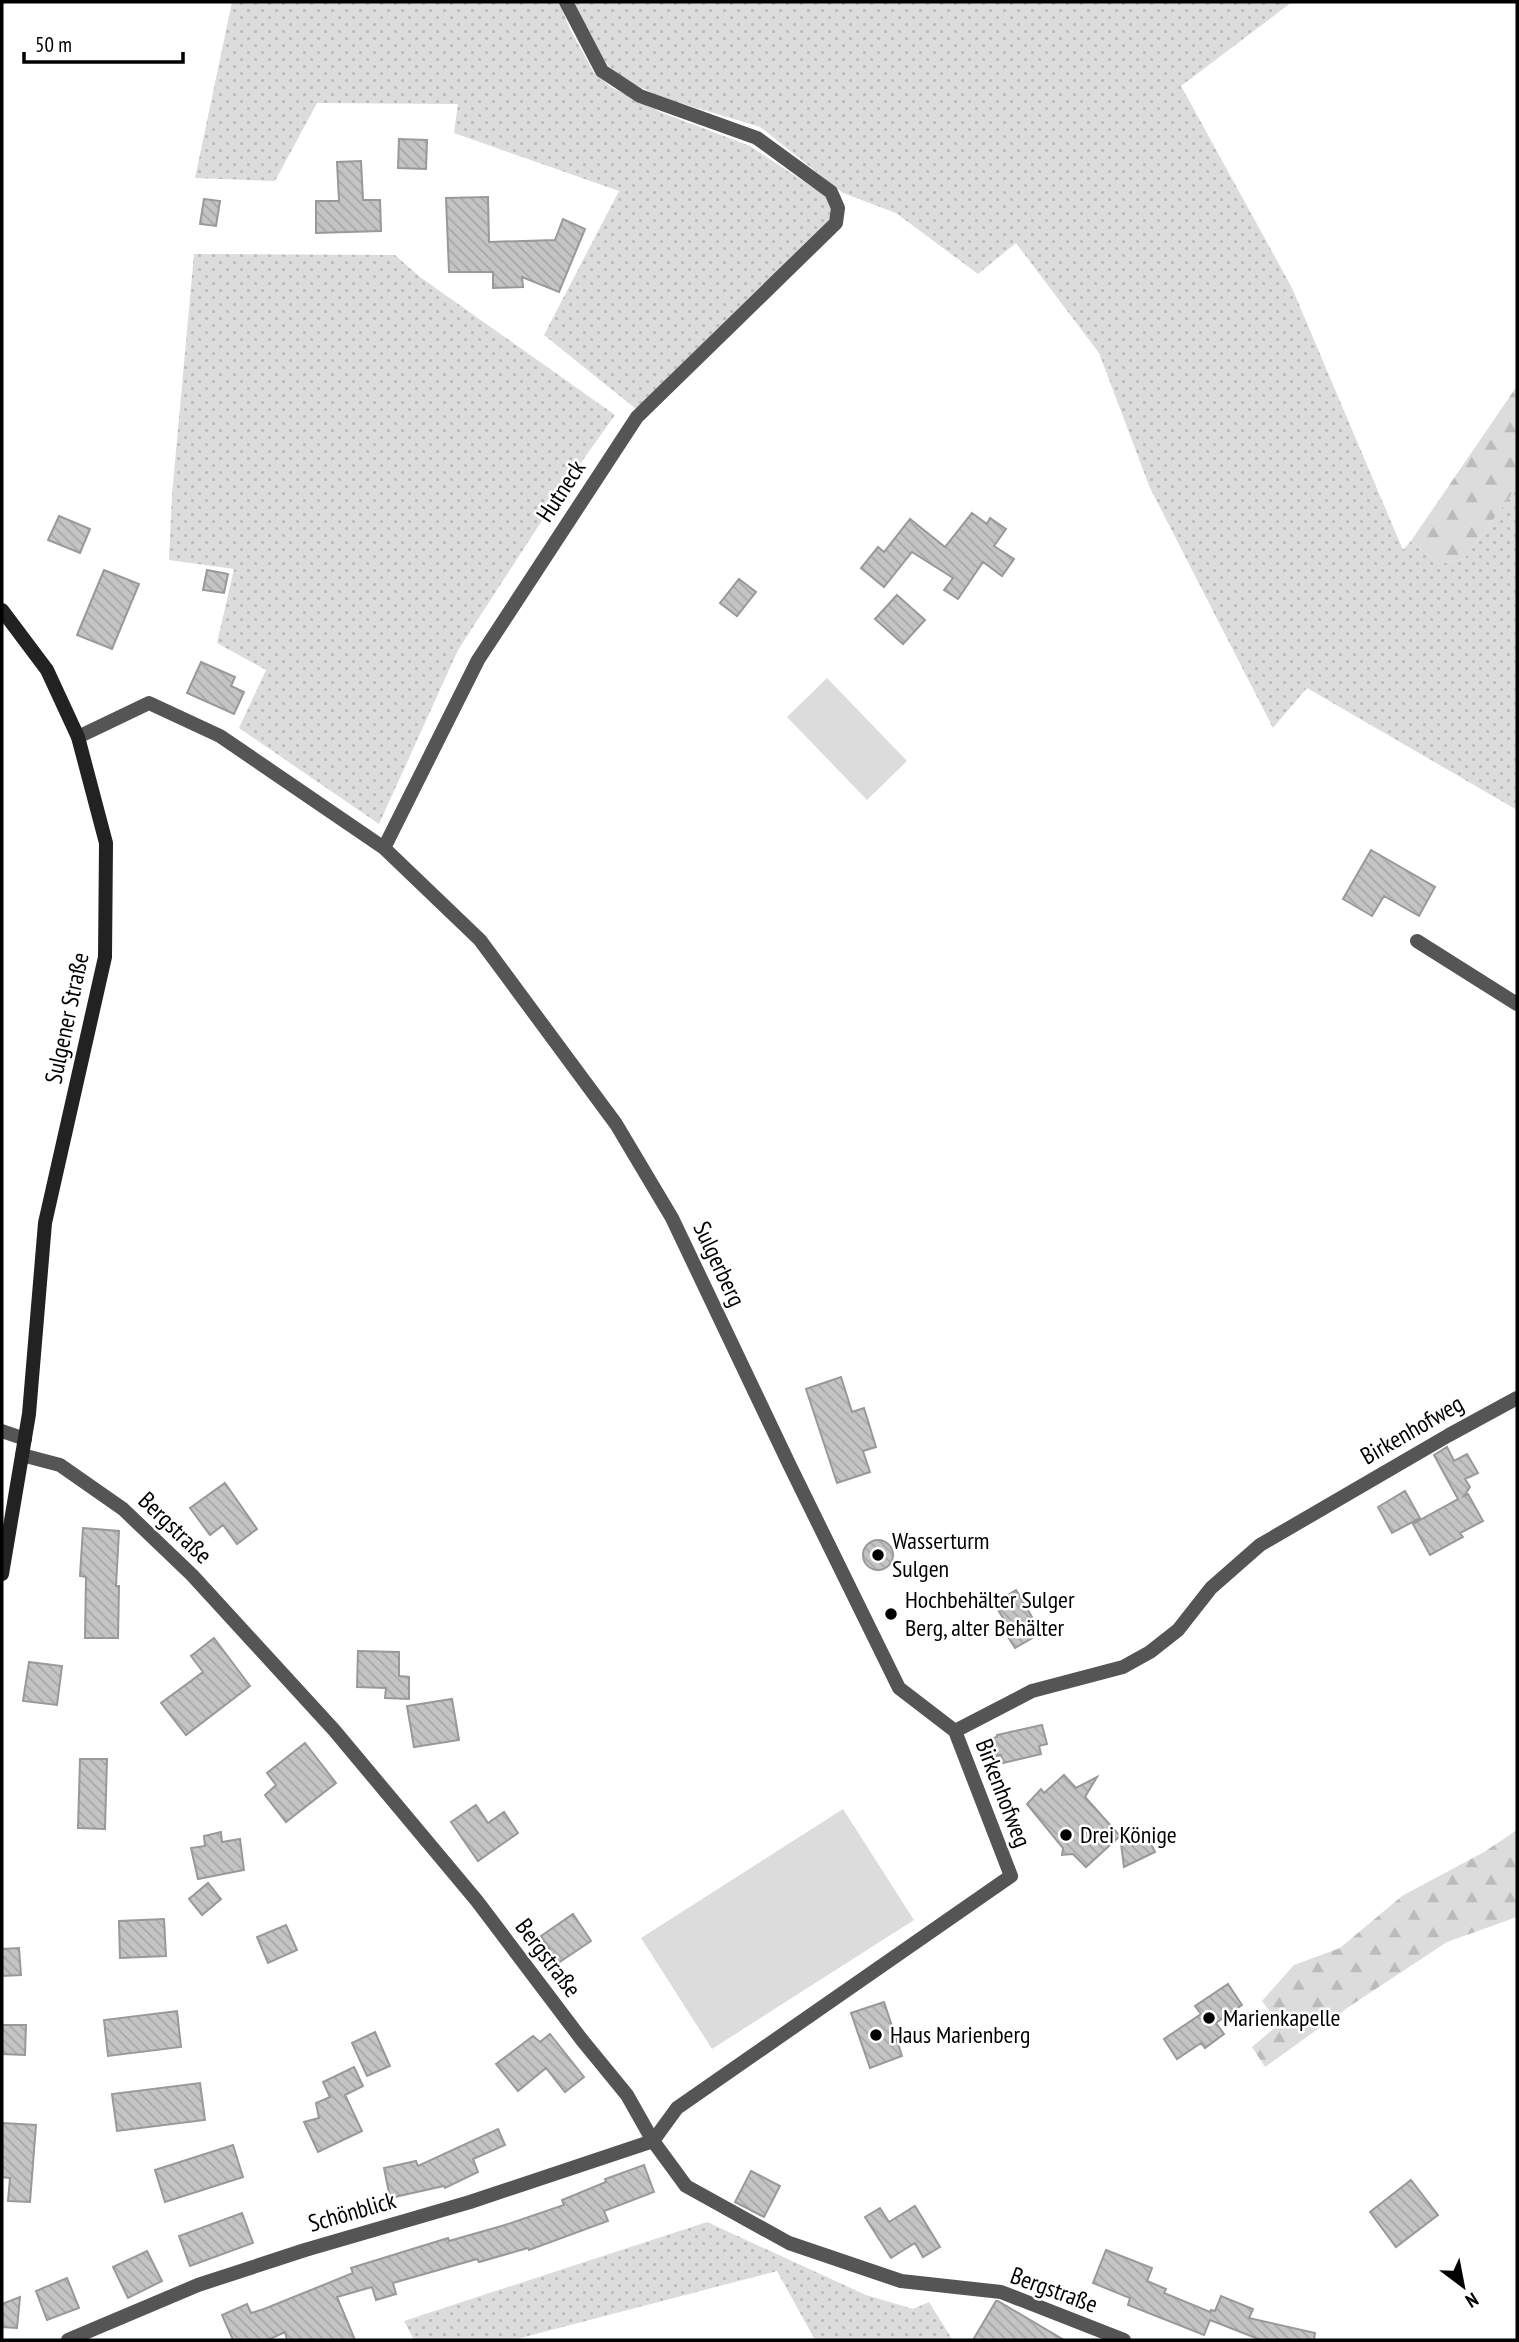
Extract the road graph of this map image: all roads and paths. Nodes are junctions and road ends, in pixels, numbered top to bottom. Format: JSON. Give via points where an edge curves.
{"nodes":[{"id":1,"x":566,"y":2,"type":"edge"},
{"id":2,"x":2,"y":610,"type":"edge"},
{"id":3,"x":78,"y":737,"type":"junction"},
{"id":4,"x":384,"y":848,"type":"junction"},
{"id":5,"x":1417,"y":941,"type":"dead end"},
{"id":6,"x":1517,"y":1004,"type":"edge"},
{"id":7,"x":1517,"y":1398,"type":"edge"},
{"id":8,"x":2,"y":1431,"type":"edge"},
{"id":9,"x":25,"y":1439,"type":"junction"},
{"id":10,"x":22,"y":1455,"type":"junction"},
{"id":11,"x":2,"y":1574,"type":"edge"},
{"id":12,"x":955,"y":1731,"type":"junction"},
{"id":13,"x":653,"y":2141,"type":"junction"},
{"id":14,"x":1091,"y":2334,"type":"edge"},
{"id":15,"x":68,"y":2340,"type":"edge"},
{"id":16,"x":1124,"y":2340,"type":"edge"}],
"edges":[{"from":1,"to":4,"type":"street","name":"Hutneck","via":[[602,71],[640,96],[757,138],[831,192],[838,208],[836,223],[637,417],[478,660]]},
{"from":2,"to":3,"type":"main road","name":"Sulgener Straße","via":[[47,670]]},
{"from":3,"to":4,"type":"street","via":[[149,703],[220,736]]},
{"from":3,"to":9,"type":"main road","name":"Sulgener Straße","via":[[106,843],[106,957],[45,1223]]},
{"from":4,"to":12,"type":"street","name":"Sulgerberg","via":[[480,940],[616,1124],[673,1217],[899,1688]]},
{"from":5,"to":6,"type":"street"},
{"from":7,"to":12,"type":"street","name":"Birkenhofweg","via":[[1260,1545],[1210,1588],[1178,1630],[1150,1652],[1123,1667],[1032,1691]]},
{"from":8,"to":9,"type":"street"},
{"from":9,"to":10,"type":"main road","name":"Sulgener Straße"},
{"from":10,"to":11,"type":"main road","name":"Sulgener Straße"},
{"from":10,"to":13,"type":"street","name":"Bergstraße","via":[[60,1465],[122,1509],[192,1574],[334,1730],[477,1901],[627,2095]]},
{"from":12,"to":13,"type":"street","name":"Birkenhofweg","via":[[1011,1875],[677,2108]]},
{"from":13,"to":14,"type":"street","name":"Bergstraße","via":[[686,2186],[789,2243],[901,2281],[1001,2292]]},
{"from":13,"to":15,"type":"street","name":"Schönblick","via":[[222,2277]]},
{"from":14,"to":16,"type":"street","name":"Bergstraße"}]}
